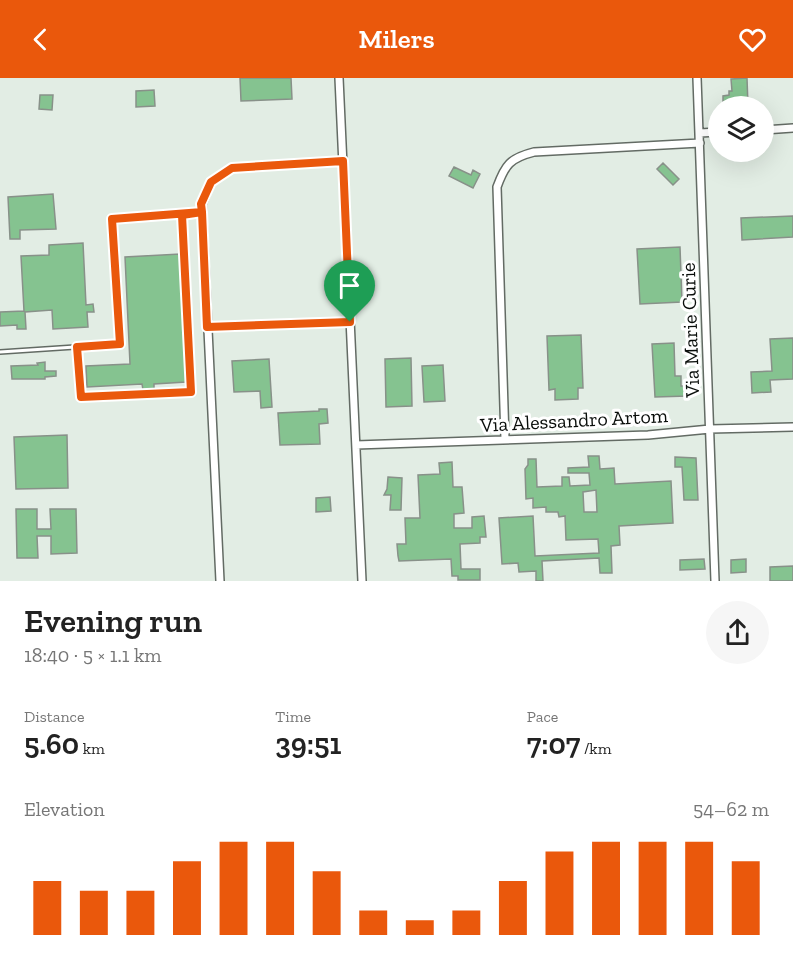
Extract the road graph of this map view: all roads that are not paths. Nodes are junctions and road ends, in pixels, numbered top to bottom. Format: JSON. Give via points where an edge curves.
{"nodes":[{"id":1,"x":339,"y":78,"type":"edge"},
{"id":2,"x":697,"y":78,"type":"edge"},
{"id":3,"x":793,"y":128,"type":"edge"},
{"id":4,"x":774,"y":129,"type":"edge"},
{"id":5,"x":700,"y":133,"type":"junction"},
{"id":6,"x":708,"y":133,"type":"edge"},
{"id":7,"x":700,"y":143,"type":"junction"},
{"id":8,"x":343,"y":161,"type":"junction"},
{"id":9,"x":202,"y":212,"type":"junction"},
{"id":10,"x":182,"y":215,"type":"junction"},
{"id":11,"x":350,"y":322,"type":"junction"},
{"id":12,"x":207,"y":327,"type":"junction"},
{"id":13,"x":77,"y":347,"type":"junction"},
{"id":14,"x":0,"y":352,"type":"edge"},
{"id":15,"x":793,"y":427,"type":"edge"},
{"id":16,"x":710,"y":429,"type":"junction"},
{"id":17,"x":505,"y":439,"type":"junction"},
{"id":18,"x":356,"y":445,"type":"junction"},
{"id":19,"x":220,"y":581,"type":"edge"},
{"id":20,"x":362,"y":581,"type":"edge"},
{"id":21,"x":714,"y":581,"type":"edge"}],
"edges":[{"from":1,"to":8,"type":"street"},
{"from":2,"to":5,"type":"street","name":"Via Marie Curie"},
{"from":3,"to":4,"type":"street"},
{"from":5,"to":6,"type":"street"},
{"from":5,"to":7,"type":"street","name":"Via Marie Curie"},
{"from":7,"to":16,"type":"street","name":"Via Marie Curie"},
{"from":7,"to":17,"type":"street","via":[[534,152],[507,165],[497,187]]},
{"from":8,"to":9,"type":"street","via":[[232,168],[211,182],[201,204]]},
{"from":8,"to":11,"type":"street"},
{"from":9,"to":10,"type":"lane"},
{"from":9,"to":12,"type":"street"},
{"from":10,"to":13,"type":"lane","via":[[112,219],[120,344]]},
{"from":10,"to":13,"type":"lane","via":[[191,392],[81,397]]},
{"from":11,"to":12,"type":"lane"},
{"from":11,"to":18,"type":"street"},
{"from":12,"to":19,"type":"street"},
{"from":13,"to":14,"type":"lane"},
{"from":15,"to":16,"type":"street","name":"Via Alessandro Artom"},
{"from":16,"to":17,"type":"street","name":"Via Alessandro Artom"},
{"from":16,"to":21,"type":"street","name":"Via Marie Curie"},
{"from":17,"to":18,"type":"street","name":"Via Alessandro Artom"},
{"from":18,"to":20,"type":"street"}]}
